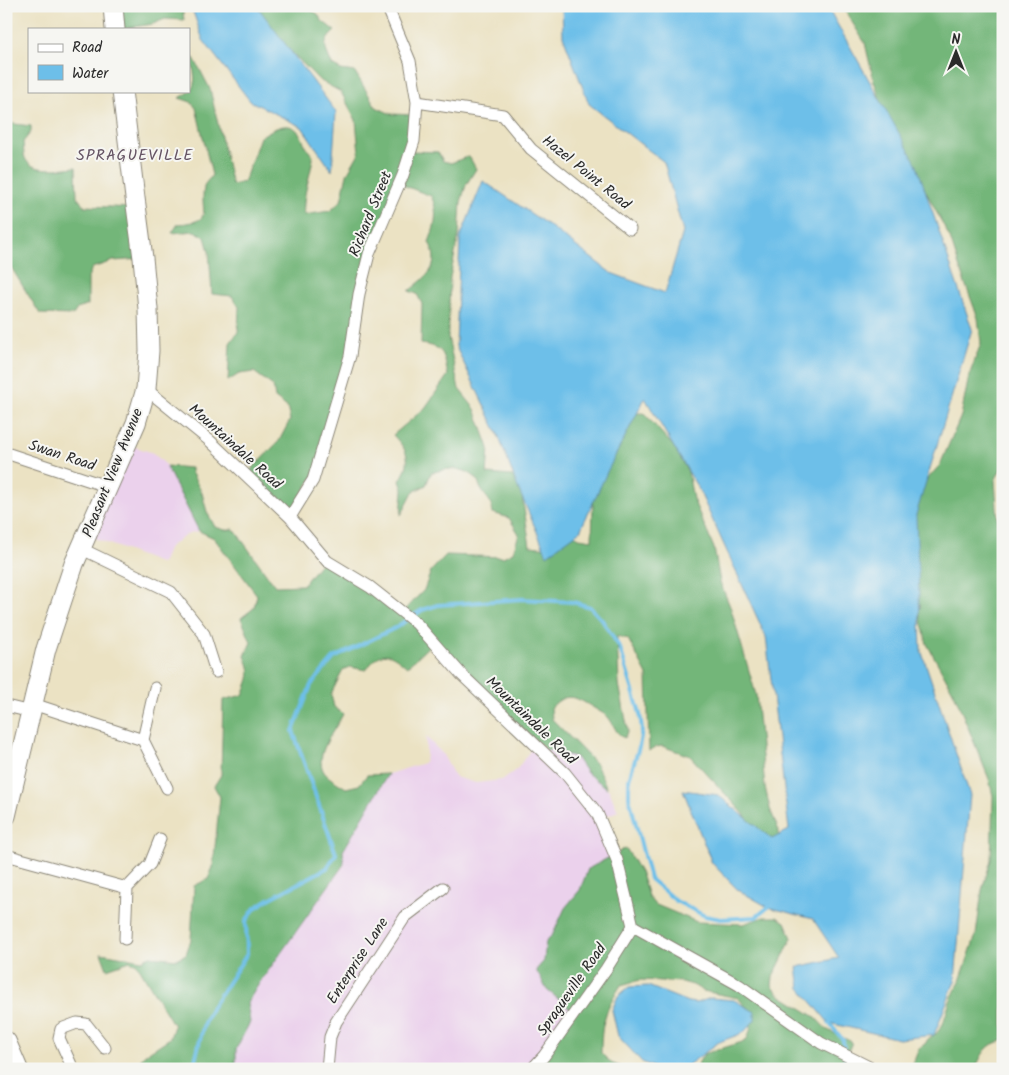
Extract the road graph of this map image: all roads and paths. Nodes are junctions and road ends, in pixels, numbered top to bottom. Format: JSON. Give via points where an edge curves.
{"nodes":[{"id":1,"x":113,"y":6,"type":"edge"},
{"id":2,"x":388,"y":6,"type":"edge"},
{"id":3,"x":115,"y":28,"type":"edge"},
{"id":4,"x":122,"y":92,"type":"edge"},
{"id":5,"x":416,"y":102,"type":"junction"},
{"id":6,"x":630,"y":229,"type":"dead end"},
{"id":7,"x":146,"y":389,"type":"junction"},
{"id":8,"x":6,"y":453,"type":"edge"},
{"id":9,"x":109,"y":487,"type":"junction"},
{"id":10,"x":290,"y":517,"type":"junction"},
{"id":11,"x":82,"y":549,"type":"junction"},
{"id":12,"x":216,"y":672,"type":"dead end"},
{"id":13,"x":155,"y":688,"type":"dead end"},
{"id":14,"x":6,"y":706,"type":"edge"},
{"id":15,"x":32,"y":708,"type":"junction"},
{"id":16,"x":143,"y":740,"type":"junction"},
{"id":17,"x":167,"y":788,"type":"dead end"},
{"id":18,"x":6,"y":816,"type":"edge"},
{"id":19,"x":160,"y":839,"type":"dead end"},
{"id":20,"x":6,"y":855,"type":"edge"},
{"id":21,"x":127,"y":888,"type":"junction"},
{"id":22,"x":442,"y":888,"type":"dead end"},
{"id":23,"x":633,"y":926,"type":"junction"},
{"id":24,"x":125,"y":939,"type":"dead end"},
{"id":25,"x":6,"y":1041,"type":"edge"},
{"id":26,"x":104,"y":1048,"type":"dead end"},
{"id":27,"x":18,"y":1069,"type":"edge"},
{"id":28,"x":73,"y":1069,"type":"edge"},
{"id":29,"x":327,"y":1069,"type":"edge"},
{"id":30,"x":532,"y":1069,"type":"edge"},
{"id":31,"x":873,"y":1069,"type":"edge"}],
"edges":[{"from":1,"to":3,"type":"main road"},
{"from":2,"to":5,"type":"street","name":"Richard Street","via":[[410,61]]},
{"from":4,"to":7,"type":"main road","name":"Pleasant View Avenue","via":[[148,309]]},
{"from":5,"to":6,"type":"street","name":"Hazel Point Road","via":[[504,114],[531,149]]},
{"from":5,"to":10,"type":"street","name":"Richard Street","via":[[414,141],[369,254],[359,294],[350,356],[313,480]]},
{"from":7,"to":9,"type":"main road","name":"Pleasant View Avenue","via":[[136,423]]},
{"from":7,"to":10,"type":"street","name":"Mountaindale Road","via":[[210,441]]},
{"from":8,"to":9,"type":"street","name":"Swan Road"},
{"from":9,"to":11,"type":"main road","name":"Pleasant View Avenue"},
{"from":10,"to":23,"type":"street","name":"Mountaindale Road","via":[[327,561],[370,587],[416,624],[461,674],[565,772],[597,813],[617,860]]},
{"from":11,"to":12,"type":"street","via":[[172,592],[204,634]]},
{"from":11,"to":15,"type":"main road","name":"Pleasant View Avenue","via":[[46,649]]},
{"from":13,"to":16,"type":"street"},
{"from":14,"to":15,"type":"street"},
{"from":15,"to":16,"type":"street"},
{"from":15,"to":18,"type":"main road","name":"Pleasant View Avenue"},
{"from":16,"to":17,"type":"street"},
{"from":19,"to":21,"type":"street","via":[[150,864]]},
{"from":20,"to":21,"type":"street"},
{"from":21,"to":24,"type":"street"},
{"from":22,"to":29,"type":"street","name":"Enterprise Lane","via":[[404,918],[336,1022],[330,1037]]},
{"from":23,"to":30,"type":"street","name":"Spragueville Road","via":[[606,970]]},
{"from":23,"to":31,"type":"street","via":[[739,985],[821,1043]]},
{"from":25,"to":27,"type":"main road"},
{"from":26,"to":28,"type":"street","via":[[86,1024],[62,1028],[59,1038]]}]}
